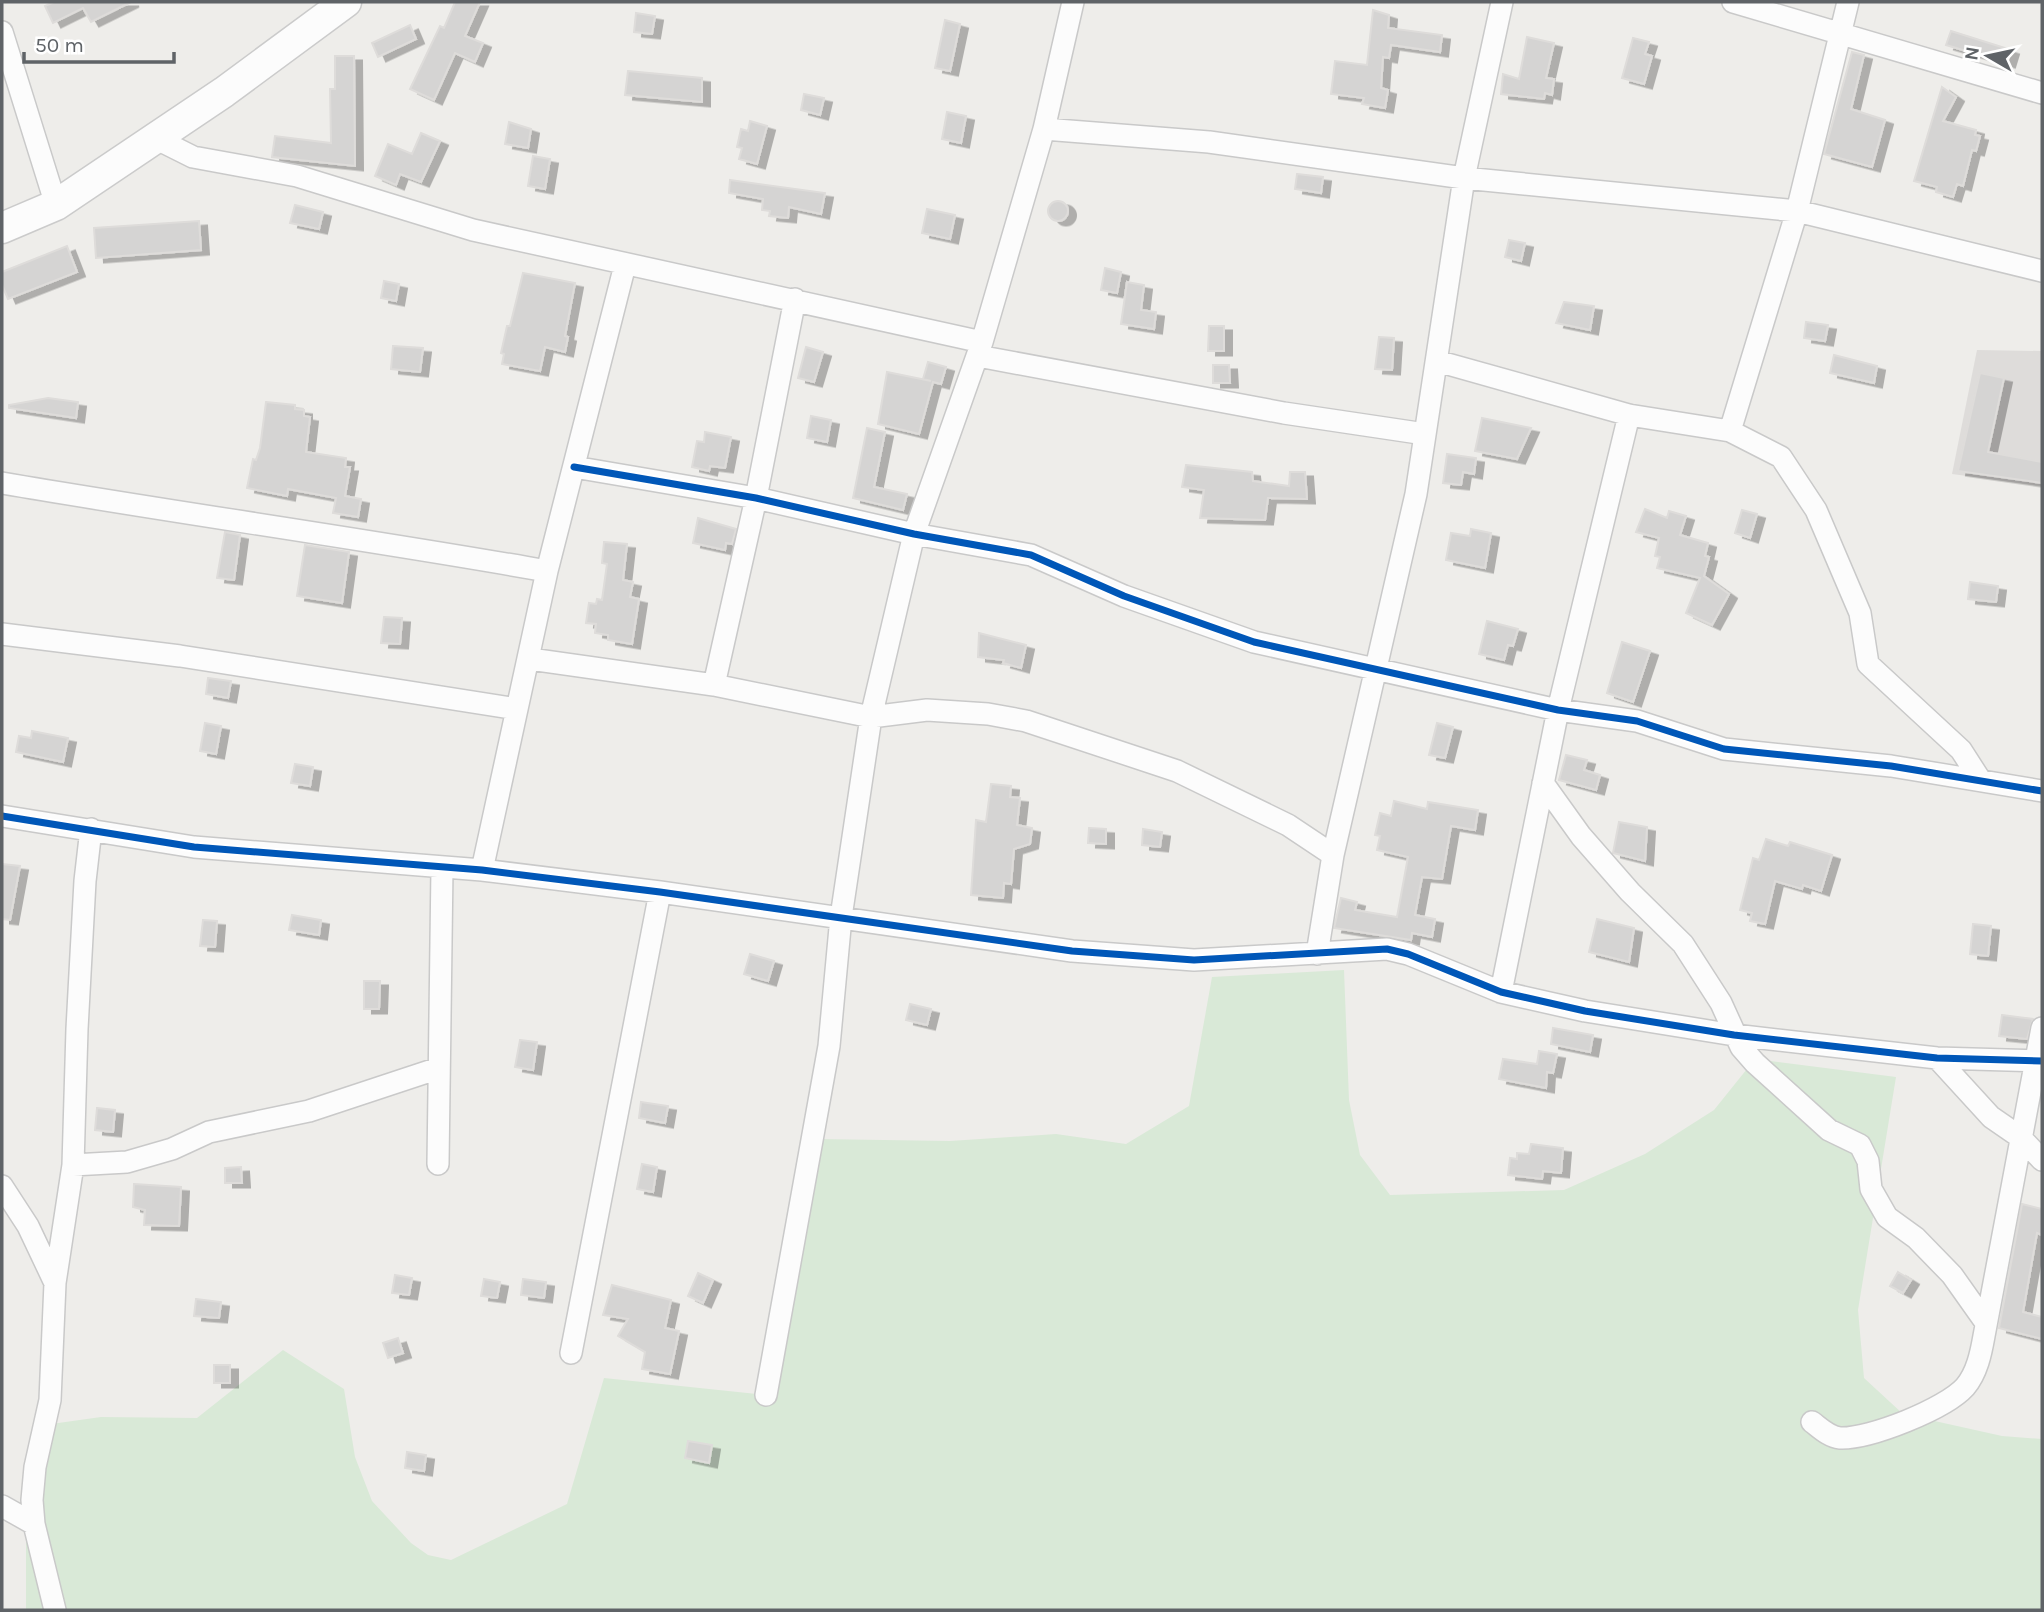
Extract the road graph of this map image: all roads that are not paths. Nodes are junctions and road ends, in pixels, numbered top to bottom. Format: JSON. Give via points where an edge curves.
{"nodes":[{"id":1,"x":346,"y":2,"type":"edge"},
{"id":2,"x":1073,"y":2,"type":"edge"},
{"id":3,"x":1502,"y":2,"type":"edge"},
{"id":4,"x":1733,"y":2,"type":"edge"},
{"id":5,"x":1848,"y":2,"type":"edge"},
{"id":6,"x":2,"y":32,"type":"edge"},
{"id":7,"x":1839,"y":34,"type":"junction"},
{"id":8,"x":2042,"y":93,"type":"edge"},
{"id":9,"x":1044,"y":129,"type":"junction"},
{"id":10,"x":153,"y":137,"type":"junction"},
{"id":11,"x":1464,"y":178,"type":"junction"},
{"id":12,"x":55,"y":205,"type":"junction"},
{"id":13,"x":1797,"y":211,"type":"junction"},
{"id":14,"x":2,"y":228,"type":"edge"},
{"id":15,"x":625,"y":265,"type":"junction"},
{"id":16,"x":2042,"y":271,"type":"edge"},
{"id":17,"x":795,"y":299,"type":"junction"},
{"id":18,"x":980,"y":349,"type":"junction"},
{"id":19,"x":1437,"y":361,"type":"junction"},
{"id":20,"x":1629,"y":415,"type":"junction"},
{"id":21,"x":1730,"y":431,"type":"junction"},
{"id":22,"x":1425,"y":434,"type":"junction"},
{"id":23,"x":574,"y":467,"type":"junction"},
{"id":24,"x":2,"y":483,"type":"edge"},
{"id":25,"x":756,"y":498,"type":"junction"},
{"id":26,"x":914,"y":534,"type":"junction"},
{"id":27,"x":547,"y":571,"type":"junction"},
{"id":28,"x":2,"y":634,"type":"edge"},
{"id":29,"x":530,"y":659,"type":"junction"},
{"id":30,"x":1376,"y":671,"type":"junction"},
{"id":31,"x":714,"y":685,"type":"junction"},
{"id":32,"x":517,"y":709,"type":"junction"},
{"id":33,"x":1558,"y":710,"type":"junction"},
{"id":34,"x":871,"y":717,"type":"junction"},
{"id":35,"x":1979,"y":779,"type":"junction"},
{"id":36,"x":1543,"y":783,"type":"junction"},
{"id":37,"x":2042,"y":791,"type":"edge"},
{"id":38,"x":2,"y":816,"type":"edge"},
{"id":39,"x":91,"y":829,"type":"junction"},
{"id":40,"x":1333,"y":855,"type":"junction"},
{"id":41,"x":442,"y":868,"type":"junction"},
{"id":42,"x":482,"y":870,"type":"junction"},
{"id":43,"x":660,"y":892,"type":"junction"},
{"id":44,"x":841,"y":917,"type":"junction"},
{"id":45,"x":1317,"y":954,"type":"junction"},
{"id":46,"x":1501,"y":992,"type":"junction"},
{"id":47,"x":2042,"y":1027,"type":"edge"},
{"id":48,"x":1734,"y":1035,"type":"junction"},
{"id":49,"x":1937,"y":1058,"type":"junction"},
{"id":50,"x":2039,"y":1060,"type":"edge"},
{"id":51,"x":439,"y":1068,"type":"junction"},
{"id":52,"x":2020,"y":1137,"type":"junction"},
{"id":53,"x":2042,"y":1160,"type":"edge"},
{"id":54,"x":438,"y":1164,"type":"dead end"},
{"id":55,"x":73,"y":1165,"type":"junction"},
{"id":56,"x":2,"y":1186,"type":"edge"},
{"id":57,"x":55,"y":1283,"type":"junction"},
{"id":58,"x":1986,"y":1324,"type":"junction"},
{"id":59,"x":571,"y":1353,"type":"dead end"},
{"id":60,"x":766,"y":1395,"type":"dead end"},
{"id":61,"x":1812,"y":1422,"type":"dead end"},
{"id":62,"x":2,"y":1506,"type":"edge"},
{"id":63,"x":34,"y":1524,"type":"junction"},
{"id":64,"x":55,"y":1610,"type":"edge"}],
"edges":[{"from":1,"to":10,"type":"street","via":[[224,92]]},
{"from":2,"to":9,"type":"street"},
{"from":3,"to":11,"type":"street"},
{"from":4,"to":7,"type":"street"},
{"from":5,"to":7,"type":"street"},
{"from":6,"to":12,"type":"street"},
{"from":7,"to":8,"type":"street"},
{"from":7,"to":13,"type":"street"},
{"from":9,"to":11,"type":"street","via":[[1209,142]]},
{"from":9,"to":18,"type":"street"},
{"from":10,"to":12,"type":"street"},
{"from":10,"to":15,"type":"street","via":[[193,157],[297,176],[473,230]]},
{"from":11,"to":13,"type":"street"},
{"from":11,"to":19,"type":"street"},
{"from":12,"to":14,"type":"street"},
{"from":13,"to":16,"type":"street"},
{"from":13,"to":21,"type":"street"},
{"from":15,"to":17,"type":"street"},
{"from":15,"to":23,"type":"street"},
{"from":17,"to":18,"type":"street"},
{"from":17,"to":25,"type":"street"},
{"from":18,"to":22,"type":"street","via":[[1245,407]]},
{"from":18,"to":26,"type":"street"},
{"from":19,"to":20,"type":"street"},
{"from":19,"to":22,"type":"street"},
{"from":20,"to":21,"type":"street"},
{"from":20,"to":33,"type":"street"},
{"from":21,"to":35,"type":"street","via":[[1781,457],[1816,510],[1860,613],[1868,664],[1961,750]]},
{"from":22,"to":30,"type":"street"},
{"from":23,"to":25,"type":"street"},
{"from":23,"to":27,"type":"street"},
{"from":24,"to":27,"type":"street"},
{"from":25,"to":26,"type":"street"},
{"from":25,"to":31,"type":"street"},
{"from":26,"to":30,"type":"street","via":[[1031,555],[1124,596],[1254,642]]},
{"from":26,"to":34,"type":"street"},
{"from":27,"to":29,"type":"street"},
{"from":28,"to":32,"type":"street","via":[[180,656]]},
{"from":29,"to":31,"type":"street"},
{"from":29,"to":32,"type":"street"},
{"from":30,"to":33,"type":"street"},
{"from":30,"to":40,"type":"street"},
{"from":31,"to":34,"type":"street"},
{"from":32,"to":42,"type":"street"},
{"from":33,"to":35,"type":"street","via":[[1637,721],[1724,749],[1891,765]]},
{"from":33,"to":36,"type":"street"},
{"from":34,"to":40,"type":"street","via":[[928,710],[1026,721],[1189,776],[1288,825]]},
{"from":34,"to":44,"type":"street"},
{"from":35,"to":37,"type":"street"},
{"from":36,"to":46,"type":"street"},
{"from":36,"to":48,"type":"street","via":[[1581,836],[1683,944],[1721,1003]]},
{"from":38,"to":39,"type":"street"},
{"from":39,"to":41,"type":"street","via":[[194,847]]},
{"from":39,"to":55,"type":"street"},
{"from":40,"to":45,"type":"street"},
{"from":41,"to":42,"type":"street"},
{"from":41,"to":51,"type":"street"},
{"from":42,"to":43,"type":"street"},
{"from":43,"to":44,"type":"street"},
{"from":43,"to":59,"type":"street"},
{"from":44,"to":45,"type":"street","via":[[1072,951],[1194,961]]},
{"from":44,"to":60,"type":"street","via":[[829,1046]]},
{"from":45,"to":46,"type":"street","via":[[1387,949]]},
{"from":46,"to":48,"type":"street"},
{"from":47,"to":50,"type":"street"},
{"from":48,"to":49,"type":"street"},
{"from":48,"to":58,"type":"street","via":[[1785,1093],[1829,1130],[1860,1146],[1868,1161],[1871,1189],[1887,1217],[1916,1238],[1952,1275]]},
{"from":49,"to":50,"type":"street"},
{"from":49,"to":52,"type":"street","via":[[1991,1117]]},
{"from":50,"to":52,"type":"street"},
{"from":51,"to":54,"type":"street"},
{"from":51,"to":55,"type":"street","via":[[309,1111],[209,1132],[127,1162]]},
{"from":52,"to":53,"type":"street"},
{"from":52,"to":58,"type":"street"},
{"from":55,"to":57,"type":"street"},
{"from":56,"to":57,"type":"street","via":[[28,1226]]},
{"from":57,"to":63,"type":"street","via":[[50,1400],[35,1467]]},
{"from":58,"to":61,"type":"street","via":[[1978,1364],[1965,1387],[1926,1414],[1841,1438]]},
{"from":62,"to":63,"type":"street"},
{"from":63,"to":64,"type":"street"}]}
